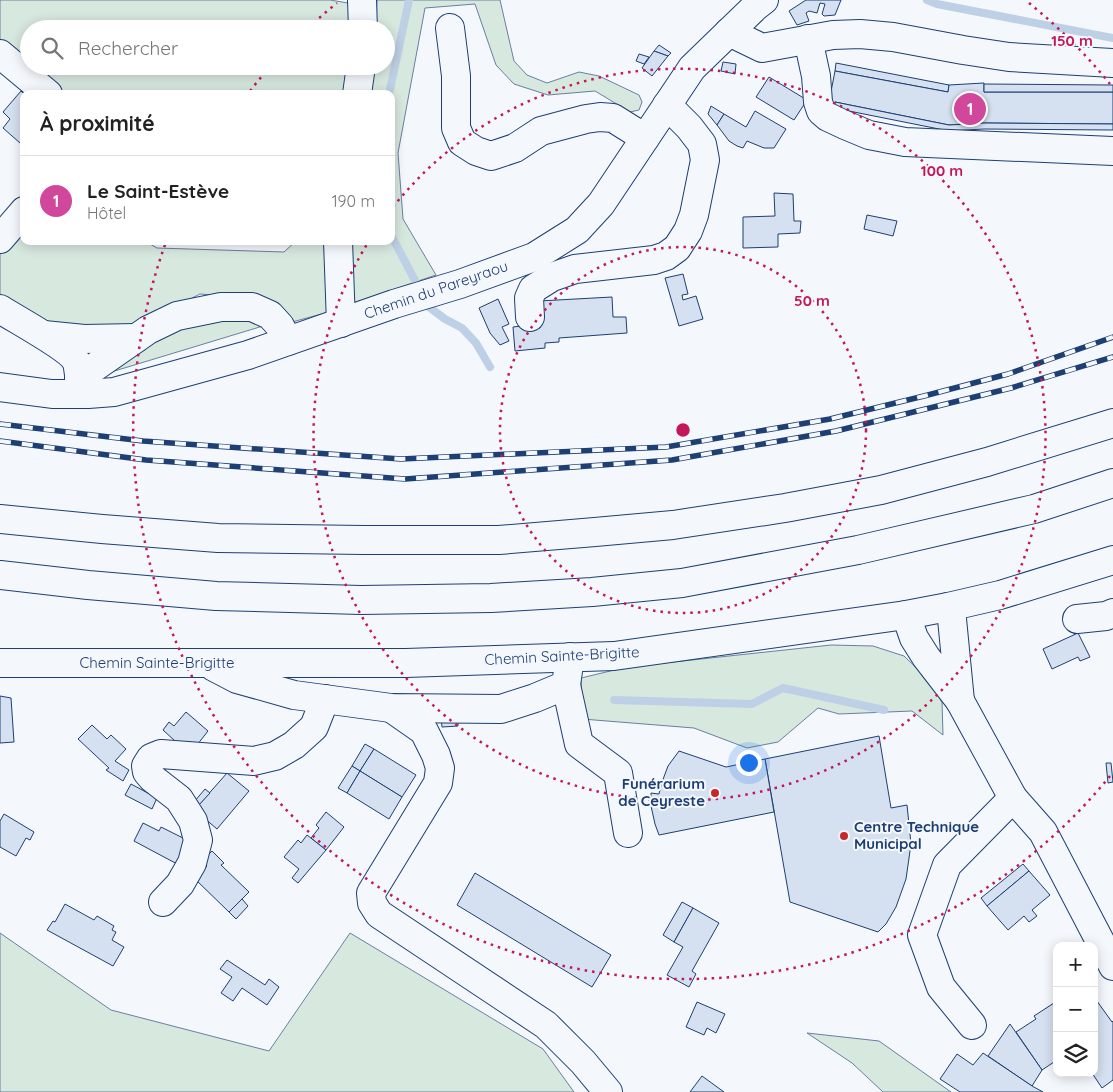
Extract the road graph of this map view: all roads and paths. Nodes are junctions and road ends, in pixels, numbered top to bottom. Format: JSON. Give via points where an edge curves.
{"nodes":[{"id":1,"x":362,"y":0,"type":"edge"},
{"id":2,"x":764,"y":0,"type":"edge"},
{"id":3,"x":363,"y":20,"type":"edge"},
{"id":4,"x":450,"y":28,"type":"dead end"},
{"id":5,"x":729,"y":32,"type":"junction"},
{"id":6,"x":808,"y":39,"type":"junction"},
{"id":7,"x":0,"y":54,"type":"edge"},
{"id":8,"x":1113,"y":63,"type":"edge"},
{"id":9,"x":20,"y":71,"type":"edge"},
{"id":10,"x":25,"y":75,"type":"edge"},
{"id":11,"x":360,"y":75,"type":"edge"},
{"id":12,"x":43,"y":90,"type":"edge"},
{"id":13,"x":358,"y":90,"type":"edge"},
{"id":14,"x":667,"y":105,"type":"junction"},
{"id":15,"x":645,"y":138,"type":"junction"},
{"id":16,"x":1113,"y":151,"type":"edge"},
{"id":17,"x":20,"y":216,"type":"edge"},
{"id":18,"x":0,"y":239,"type":"edge"},
{"id":19,"x":338,"y":245,"type":"edge"},
{"id":20,"x":0,"y":309,"type":"edge"},
{"id":21,"x":530,"y":317,"type":"dead end"},
{"id":22,"x":341,"y":323,"type":"junction"},
{"id":23,"x":42,"y":335,"type":"junction"},
{"id":24,"x":136,"y":338,"type":"junction"},
{"id":25,"x":288,"y":341,"type":"junction"},
{"id":26,"x":80,"y":386,"type":"junction"},
{"id":27,"x":0,"y":387,"type":"edge"},
{"id":28,"x":1113,"y":423,"type":"edge"},
{"id":29,"x":1113,"y":484,"type":"edge"},
{"id":30,"x":0,"y":519,"type":"edge"},
{"id":31,"x":1113,"y":560,"type":"edge"},
{"id":32,"x":0,"y":575,"type":"edge"},
{"id":33,"x":948,"y":607,"type":"junction"},
{"id":34,"x":1113,"y":613,"type":"edge"},
{"id":35,"x":906,"y":615,"type":"junction"},
{"id":36,"x":1077,"y":619,"type":"dead end"},
{"id":37,"x":570,"y":657,"type":"junction"},
{"id":38,"x":0,"y":663,"type":"edge"},
{"id":39,"x":206,"y":663,"type":"junction"},
{"id":40,"x":566,"y":685,"type":"junction"},
{"id":41,"x":325,"y":699,"type":"junction"},
{"id":42,"x":960,"y":701,"type":"junction"},
{"id":43,"x":391,"y":708,"type":"junction"},
{"id":44,"x":1013,"y":798,"type":"junction"},
{"id":45,"x":628,"y":833,"type":"dead end"},
{"id":46,"x":163,"y":902,"type":"dead end"},
{"id":47,"x":1113,"y":966,"type":"edge"},
{"id":48,"x":972,"y":1025,"type":"dead end"},
{"id":49,"x":608,"y":1092,"type":"edge"}],
"edges":[{"from":1,"to":3,"type":"main road"},
{"from":2,"to":5,"type":"main road","name":"Chemin du Pareyraou"},
{"from":4,"to":15,"type":"main road","via":[[456,76],[456,128],[462,142],[476,151],[491,156],[514,148],[541,131],[600,117],[613,118]]},
{"from":5,"to":6,"type":"main road","via":[[762,48]]},
{"from":5,"to":14,"type":"main road","name":"Chemin du Pareyraou","via":[[692,68]]},
{"from":6,"to":8,"type":"main road","via":[[832,34],[860,34],[1008,57]]},
{"from":6,"to":16,"type":"main road","via":[[821,111],[869,134],[905,142]]},
{"from":7,"to":9,"type":"main road"},
{"from":10,"to":12,"type":"main road"},
{"from":11,"to":13,"type":"main road"},
{"from":14,"to":15,"type":"main road","name":"Chemin du Pareyraou"},
{"from":14,"to":21,"type":"main road","via":[[702,144],[704,160],[688,231],[677,248],[666,256],[575,269],[552,277],[533,289],[529,298]]},
{"from":15,"to":22,"type":"main road","name":"Chemin du Pareyraou","via":[[601,204],[577,230],[534,257]]},
{"from":17,"to":18,"type":"main road"},
{"from":19,"to":22,"type":"main road"},
{"from":20,"to":23,"type":"main road"},
{"from":22,"to":25,"type":"main road","name":"Chemin du Pareyraou"},
{"from":23,"to":24,"type":"main road","via":[[84,339]]},
{"from":23,"to":26,"type":"main road","via":[[77,362]]},
{"from":24,"to":25,"type":"main road","via":[[177,316],[221,307],[252,307],[270,315]]},
{"from":24,"to":26,"type":"main road"},
{"from":25,"to":26,"type":"main road","name":"Chemin du Pareyraou","via":[[114,392],[88,394]]},
{"from":26,"to":27,"type":"main road","name":"Chemin du Pareyraou","via":[[52,394]]},
{"from":28,"to":30,"type":"main road","via":[[987,462],[881,490],[682,524],[596,532],[499,540],[218,538]]},
{"from":29,"to":32,"type":"main road","via":[[1034,509],[858,550],[682,583],[592,592],[490,598],[342,600],[216,596]]},
{"from":31,"to":33,"type":"main road","name":"Chemin Sainte-Brigitte","via":[[1000,595]]},
{"from":33,"to":35,"type":"main road","name":"Chemin Sainte-Brigitte"},
{"from":33,"to":42,"type":"main road"},
{"from":34,"to":36,"type":"main road"},
{"from":35,"to":37,"type":"main road","name":"Chemin Sainte-Brigitte","via":[[614,656]]},
{"from":35,"to":42,"type":"main road","via":[[914,638]]},
{"from":37,"to":39,"type":"main road","name":"Chemin Sainte-Brigitte","via":[[406,663]]},
{"from":37,"to":40,"type":"main road"},
{"from":38,"to":39,"type":"main road","name":"Chemin Sainte-Brigitte"},
{"from":39,"to":41,"type":"main road","via":[[237,679]]},
{"from":40,"to":43,"type":"main road","via":[[501,709]]},
{"from":40,"to":45,"type":"main road","via":[[579,744],[618,773]]},
{"from":41,"to":43,"type":"main road"},
{"from":41,"to":46,"type":"main road","via":[[314,727],[294,745],[274,756],[254,761],[161,754],[151,758],[146,766],[147,772],[178,798],[193,821],[198,840],[192,863],[180,884]]},
{"from":42,"to":44,"type":"main road"},
{"from":43,"to":49,"type":"main road","via":[[424,731],[440,768],[438,783],[371,893],[372,903],[379,914],[546,1025]]},
{"from":44,"to":47,"type":"main road","via":[[1043,832]]},
{"from":44,"to":48,"type":"main road","via":[[947,865],[922,935],[941,987]]}]}
